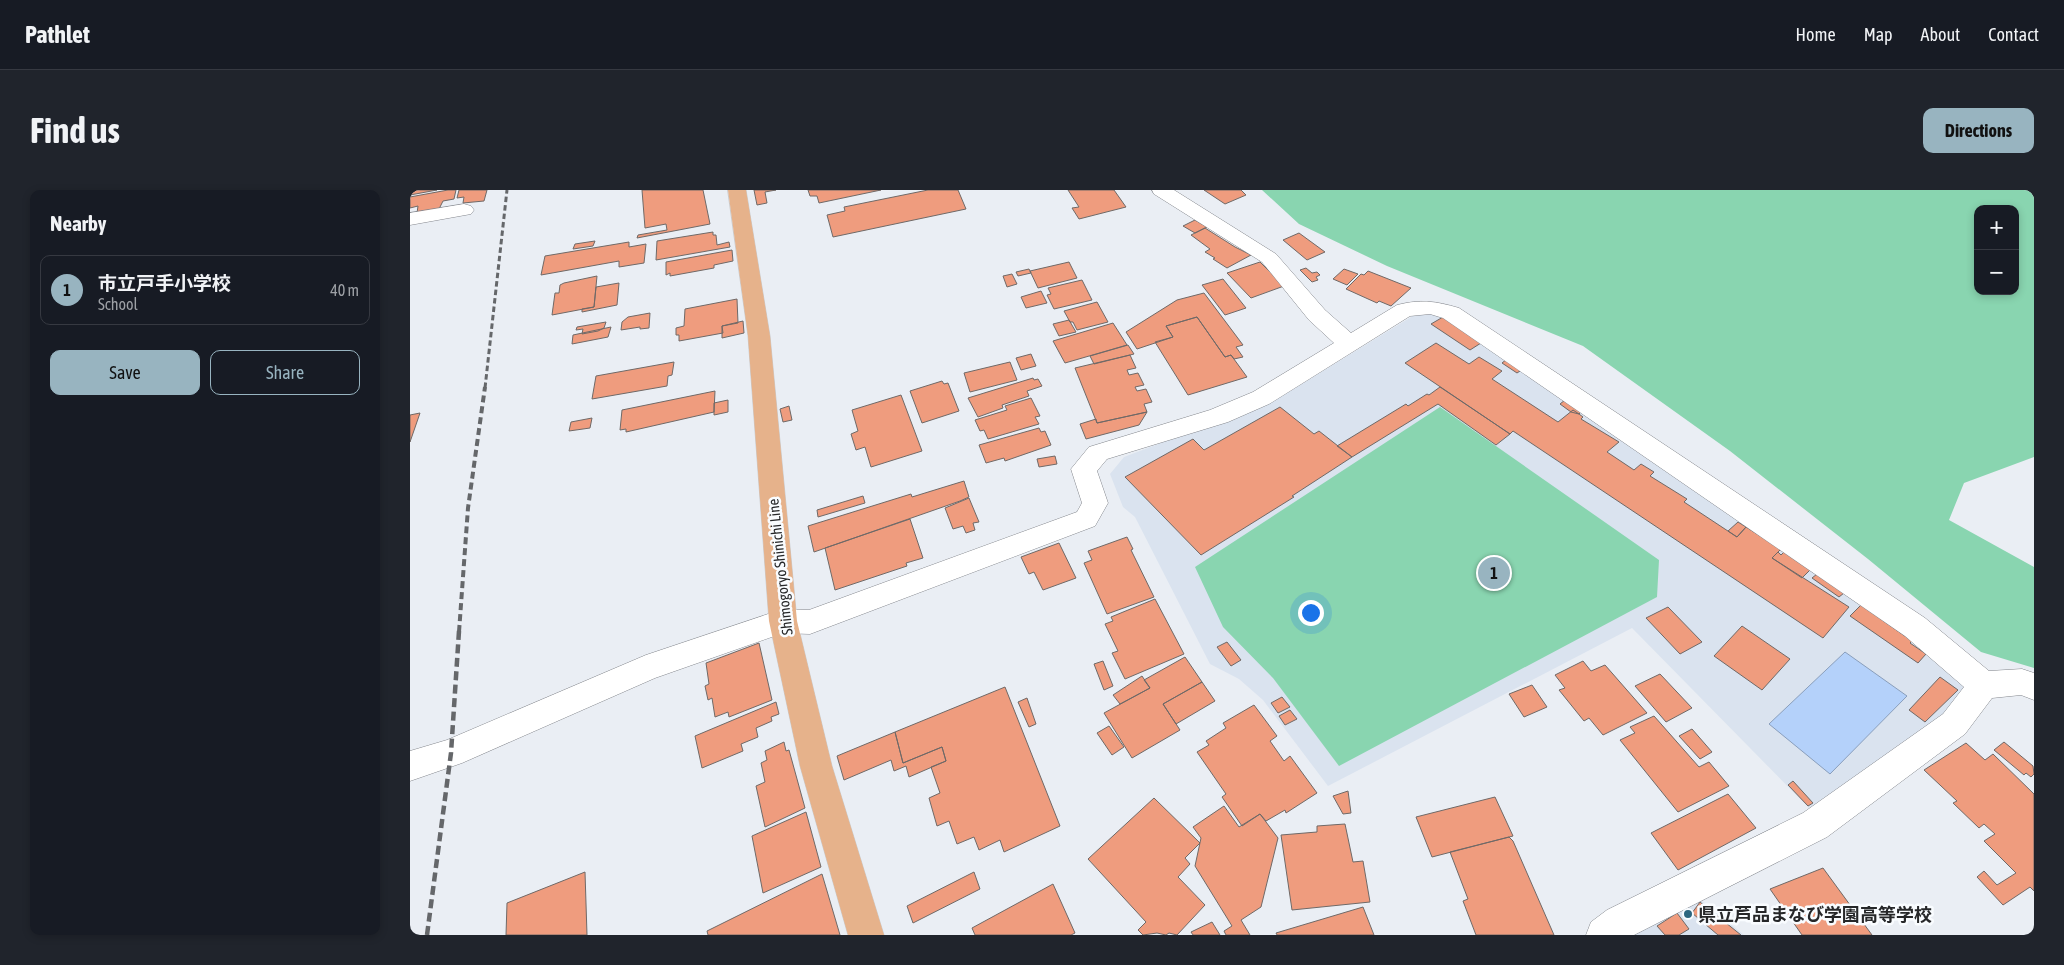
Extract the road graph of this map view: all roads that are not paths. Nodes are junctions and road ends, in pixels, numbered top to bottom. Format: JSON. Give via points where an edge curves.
{"nodes":[{"id":1,"x":737,"y":190,"type":"edge"},
{"id":2,"x":1161,"y":190,"type":"edge"},
{"id":3,"x":464,"y":210,"type":"dead end"},
{"id":4,"x":410,"y":219,"type":"edge"},
{"id":5,"x":1349,"y":344,"type":"junction"},
{"id":6,"x":783,"y":621,"type":"junction"},
{"id":7,"x":1984,"y":685,"type":"junction"},
{"id":8,"x":2034,"y":687,"type":"edge"},
{"id":9,"x":410,"y":766,"type":"edge"},
{"id":10,"x":866,"y":935,"type":"edge"},
{"id":11,"x":1604,"y":935,"type":"edge"}],
"edges":[{"from":1,"to":6,"type":"main road","name":"Shimogoryo Shinichi Line","via":[[759,336]]},
{"from":2,"to":5,"type":"street","via":[[1269,258],[1317,315]]},
{"from":3,"to":4,"type":"street"},
{"from":5,"to":6,"type":"street","via":[[1261,398],[1219,416],[1098,453],[1084,470],[1095,503],[1086,519],[810,622]]},
{"from":5,"to":7,"type":"street","via":[[1405,310],[1430,307],[1451,313],[1915,627]]},
{"from":6,"to":9,"type":"street","via":[[646,668],[451,753]]},
{"from":6,"to":10,"type":"main road","name":"Shimogoryo Shinichi Line","via":[[816,766]]},
{"from":7,"to":8,"type":"street","via":[[2022,682]]},
{"from":7,"to":11,"type":"street","via":[[1954,724],[1815,825],[1620,923]]}]}
